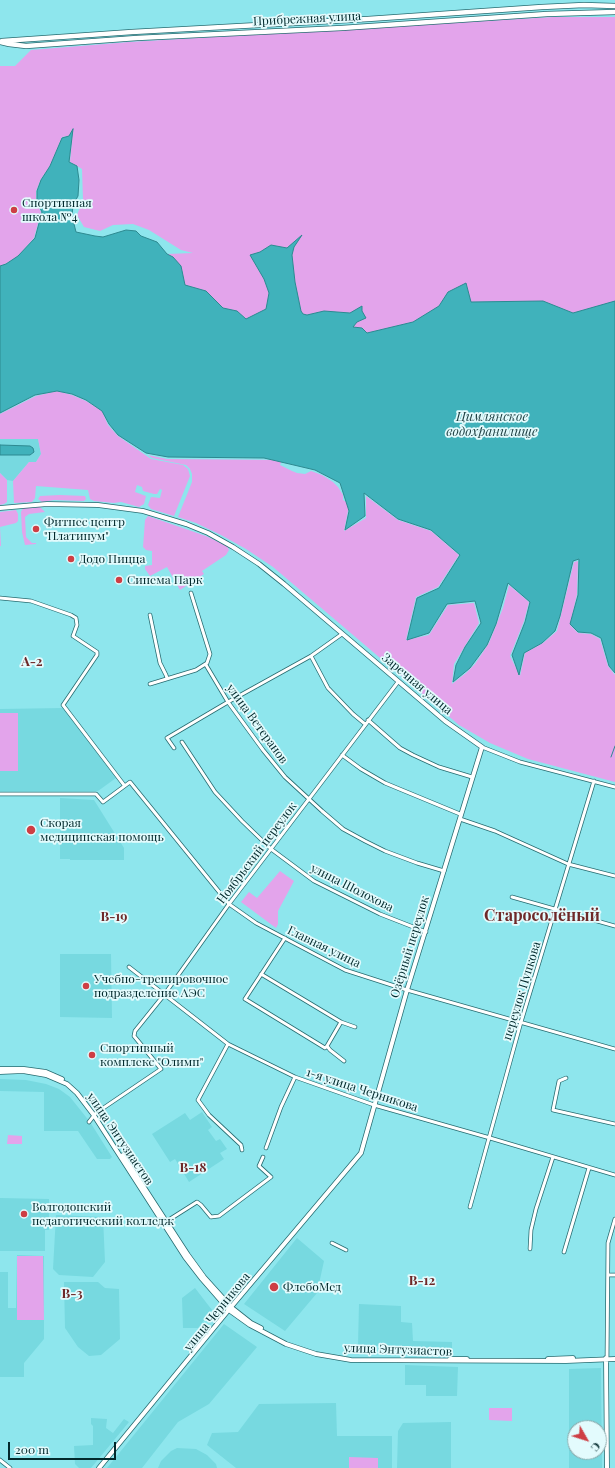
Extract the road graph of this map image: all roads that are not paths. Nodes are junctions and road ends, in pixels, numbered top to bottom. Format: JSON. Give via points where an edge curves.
{"nodes":[{"id":1,"x":615,"y":6,"type":"edge"},
{"id":2,"x":615,"y":12,"type":"edge"},
{"id":3,"x":0,"y":42,"type":"edge"},
{"id":4,"x":0,"y":508,"type":"edge"},
{"id":5,"x":191,"y":593,"type":"dead end"},
{"id":6,"x":0,"y":598,"type":"edge"},
{"id":7,"x":150,"y":615,"type":"dead end"},
{"id":8,"x":342,"y":634,"type":"junction"},
{"id":9,"x":311,"y":656,"type":"junction"},
{"id":10,"x":206,"y":665,"type":"junction"},
{"id":11,"x":167,"y":678,"type":"junction"},
{"id":12,"x":398,"y":682,"type":"junction"},
{"id":13,"x":150,"y":684,"type":"dead end"},
{"id":14,"x":228,"y":702,"type":"junction"},
{"id":15,"x":368,"y":720,"type":"junction"},
{"id":16,"x":365,"y":724,"type":"junction"},
{"id":17,"x":182,"y":742,"type":"dead end"},
{"id":18,"x":482,"y":747,"type":"junction"},
{"id":19,"x":174,"y":748,"type":"dead end"},
{"id":20,"x":342,"y":754,"type":"junction"},
{"id":21,"x":472,"y":777,"type":"junction"},
{"id":22,"x":594,"y":781,"type":"junction"},
{"id":23,"x":124,"y":785,"type":"junction"},
{"id":24,"x":615,"y":787,"type":"edge"},
{"id":25,"x":0,"y":794,"type":"edge"},
{"id":26,"x":309,"y":799,"type":"junction"},
{"id":27,"x":460,"y":816,"type":"junction"},
{"id":28,"x":271,"y":849,"type":"junction"},
{"id":29,"x":568,"y":864,"type":"junction"},
{"id":30,"x":444,"y":872,"type":"junction"},
{"id":31,"x":615,"y":876,"type":"edge"},
{"id":32,"x":512,"y":897,"type":"dead end"},
{"id":33,"x":229,"y":904,"type":"junction"},
{"id":34,"x":555,"y":909,"type":"junction"},
{"id":35,"x":615,"y":926,"type":"edge"},
{"id":36,"x":426,"y":932,"type":"junction"},
{"id":37,"x":285,"y":938,"type":"junction"},
{"id":38,"x":129,"y":967,"type":"dead end"},
{"id":39,"x":261,"y":974,"type":"junction"},
{"id":40,"x":407,"y":990,"type":"junction"},
{"id":41,"x":164,"y":995,"type":"junction"},
{"id":42,"x":341,"y":1022,"type":"junction"},
{"id":43,"x":521,"y":1022,"type":"junction"},
{"id":44,"x":355,"y":1027,"type":"dead end"},
{"id":45,"x":228,"y":1044,"type":"junction"},
{"id":46,"x":326,"y":1047,"type":"junction"},
{"id":47,"x":615,"y":1049,"type":"edge"},
{"id":48,"x":344,"y":1060,"type":"dead end"},
{"id":49,"x":0,"y":1069,"type":"edge"},
{"id":50,"x":0,"y":1072,"type":"edge"},
{"id":51,"x":295,"y":1077,"type":"junction"},
{"id":52,"x":566,"y":1078,"type":"dead end"},
{"id":53,"x":374,"y":1105,"type":"junction"},
{"id":54,"x":94,"y":1114,"type":"junction"},
{"id":55,"x":89,"y":1122,"type":"dead end"},
{"id":56,"x":615,"y":1124,"type":"edge"},
{"id":57,"x":490,"y":1138,"type":"junction"},
{"id":58,"x":266,"y":1148,"type":"dead end"},
{"id":59,"x":242,"y":1150,"type":"dead end"},
{"id":60,"x":360,"y":1153,"type":"joint"},
{"id":61,"x":263,"y":1157,"type":"dead end"},
{"id":62,"x":553,"y":1157,"type":"junction"},
{"id":63,"x":589,"y":1168,"type":"junction"},
{"id":64,"x":615,"y":1175,"type":"edge"},
{"id":65,"x":470,"y":1207,"type":"dead end"},
{"id":66,"x":615,"y":1219,"type":"edge"},
{"id":67,"x":167,"y":1221,"type":"junction"},
{"id":68,"x":332,"y":1243,"type":"dead end"},
{"id":69,"x":530,"y":1249,"type":"dead end"},
{"id":70,"x":346,"y":1250,"type":"dead end"},
{"id":71,"x":564,"y":1252,"type":"dead end"},
{"id":72,"x":608,"y":1275,"type":"junction"},
{"id":73,"x":615,"y":1275,"type":"edge"},
{"id":74,"x":230,"y":1309,"type":"junction"},
{"id":75,"x":607,"y":1359,"type":"junction"},
{"id":76,"x":615,"y":1359,"type":"edge"},
{"id":77,"x":0,"y":1460,"type":"edge"},
{"id":78,"x":10,"y":1468,"type":"edge"},
{"id":79,"x":101,"y":1468,"type":"edge"},
{"id":80,"x":607,"y":1468,"type":"edge"}],
"edges":[{"from":1,"to":3,"type":"main road","name":"Прибрежная улица","via":[[542,7]]},
{"from":2,"to":3,"type":"main road","name":"Прибрежная улица","via":[[26,46]]},
{"from":4,"to":8,"type":"street","name":"Заречная улица","via":[[47,504],[98,505],[143,511],[186,524],[233,547],[259,564]]},
{"from":5,"to":10,"type":"street","via":[[210,654]]},
{"from":6,"to":23,"type":"street","via":[[31,601],[76,618],[78,622],[73,636],[97,652],[97,655],[62,705]]},
{"from":7,"to":11,"type":"street","via":[[160,663]]},
{"from":8,"to":9,"type":"street"},
{"from":8,"to":12,"type":"street","name":"Заречная улица"},
{"from":9,"to":14,"type":"street"},
{"from":9,"to":16,"type":"street","via":[[328,688]]},
{"from":10,"to":11,"type":"street"},
{"from":10,"to":14,"type":"street","name":"улица Ветеранов"},
{"from":11,"to":13,"type":"street"},
{"from":12,"to":15,"type":"street","name":"Ноябрьский переулок"},
{"from":12,"to":18,"type":"street","name":"Заречная улица","via":[[445,721]]},
{"from":14,"to":19,"type":"street","via":[[167,738]]},
{"from":14,"to":26,"type":"street","name":"улица Ветеранов","via":[[285,777]]},
{"from":15,"to":16,"type":"street","name":"Ноябрьский переулок"},
{"from":15,"to":21,"type":"street","via":[[400,748],[439,767]]},
{"from":16,"to":20,"type":"street","name":"Ноябрьский переулок"},
{"from":17,"to":28,"type":"street","name":"улица Шолохова","via":[[215,792]]},
{"from":18,"to":21,"type":"street","name":"Озёрный переулок"},
{"from":18,"to":22,"type":"street","name":"Заречная улица","via":[[520,762]]},
{"from":20,"to":26,"type":"street","name":"Ноябрьский переулок"},
{"from":20,"to":27,"type":"street","via":[[385,783]]},
{"from":21,"to":27,"type":"street","name":"Озёрный переулок"},
{"from":22,"to":24,"type":"street","name":"Заречная улица"},
{"from":22,"to":29,"type":"street","name":"переулок Пупкова"},
{"from":23,"to":25,"type":"street","via":[[103,802],[96,794]]},
{"from":23,"to":33,"type":"street","name":"Главная улица","via":[[130,782]]},
{"from":26,"to":28,"type":"street","name":"Ноябрьский переулок"},
{"from":26,"to":30,"type":"street","name":"улица Ветеранов","via":[[343,829],[365,841]]},
{"from":27,"to":29,"type":"street"},
{"from":27,"to":30,"type":"street","name":"Озёрный переулок"},
{"from":28,"to":33,"type":"street","name":"Ноябрьский переулок"},
{"from":28,"to":36,"type":"street","name":"улица Шолохова","via":[[320,884],[380,914]]},
{"from":29,"to":31,"type":"street"},
{"from":29,"to":34,"type":"street","name":"переулок Пупкова"},
{"from":30,"to":36,"type":"street","name":"Озёрный переулок"},
{"from":32,"to":34,"type":"street"},
{"from":33,"to":37,"type":"street","name":"Главная улица","via":[[256,923]]},
{"from":33,"to":41,"type":"street","name":"Ноябрьский переулок"},
{"from":34,"to":35,"type":"street"},
{"from":34,"to":43,"type":"street","name":"переулок Пупкова"},
{"from":36,"to":40,"type":"street","name":"Озёрный переулок"},
{"from":37,"to":39,"type":"street"},
{"from":37,"to":40,"type":"street","name":"Главная улица","via":[[345,970]]},
{"from":38,"to":41,"type":"street","name":"1-я улица Черникова"},
{"from":39,"to":42,"type":"street"},
{"from":39,"to":46,"type":"street","via":[[245,999]]},
{"from":40,"to":43,"type":"street","name":"Главная улица"},
{"from":40,"to":53,"type":"street","name":"Озёрный переулок"},
{"from":41,"to":45,"type":"street","name":"1-я улица Черникова"},
{"from":41,"to":54,"type":"street","name":"Ноябрьский переулок","via":[[135,1031],[134,1036],[162,1069]]},
{"from":42,"to":44,"type":"street"},
{"from":42,"to":46,"type":"street"},
{"from":43,"to":47,"type":"street","name":"Главная улица"},
{"from":43,"to":57,"type":"street","name":"переулок Пупкова"},
{"from":45,"to":51,"type":"street","name":"1-я улица Черникова"},
{"from":45,"to":59,"type":"street","via":[[198,1100],[209,1115],[241,1145]]},
{"from":46,"to":48,"type":"street"},
{"from":49,"to":54,"type":"street","via":[[24,1069],[54,1075],[80,1092]]},
{"from":50,"to":54,"type":"street","name":"улица Энтузиастов","via":[[23,1071],[54,1078],[67,1084]]},
{"from":51,"to":53,"type":"street","name":"1-я улица Черникова"},
{"from":51,"to":58,"type":"street","via":[[280,1107]]},
{"from":52,"to":56,"type":"street","via":[[559,1081],[553,1110]]},
{"from":53,"to":57,"type":"street","name":"1-я улица Черникова"},
{"from":53,"to":60,"type":"street","name":"Озёрный переулок"},
{"from":54,"to":55,"type":"street"},
{"from":54,"to":67,"type":"street"},
{"from":54,"to":74,"type":"street","name":"улица Энтузиастов","via":[[185,1257]]},
{"from":57,"to":62,"type":"street","name":"1-я улица Черникова"},
{"from":57,"to":65,"type":"street","name":"переулок Пупкова"},
{"from":60,"to":74,"type":"street","name":"улица Черникова"},
{"from":61,"to":67,"type":"street","via":[[259,1166],[271,1177],[219,1216],[211,1216],[197,1202]]},
{"from":62,"to":63,"type":"street","name":"1-я улица Черникова"},
{"from":62,"to":69,"type":"street","via":[[536,1209]]},
{"from":63,"to":64,"type":"street","name":"1-я улица Черникова"},
{"from":63,"to":71,"type":"street"},
{"from":66,"to":72,"type":"street","via":[[608,1243]]},
{"from":67,"to":74,"type":"street","via":[[193,1262]]},
{"from":68,"to":70,"type":"street"},
{"from":72,"to":73,"type":"street"},
{"from":72,"to":75,"type":"street"},
{"from":74,"to":75,"type":"street","name":"улица Энтузиастов","via":[[250,1325],[286,1344],[316,1354],[351,1360]]},
{"from":74,"to":79,"type":"street","name":"улица Черникова"},
{"from":74,"to":79,"type":"street","name":"улица Черникова"},
{"from":75,"to":76,"type":"street","name":"улица Энтузиастов"},
{"from":75,"to":80,"type":"street"},
{"from":77,"to":78,"type":"street"}]}
